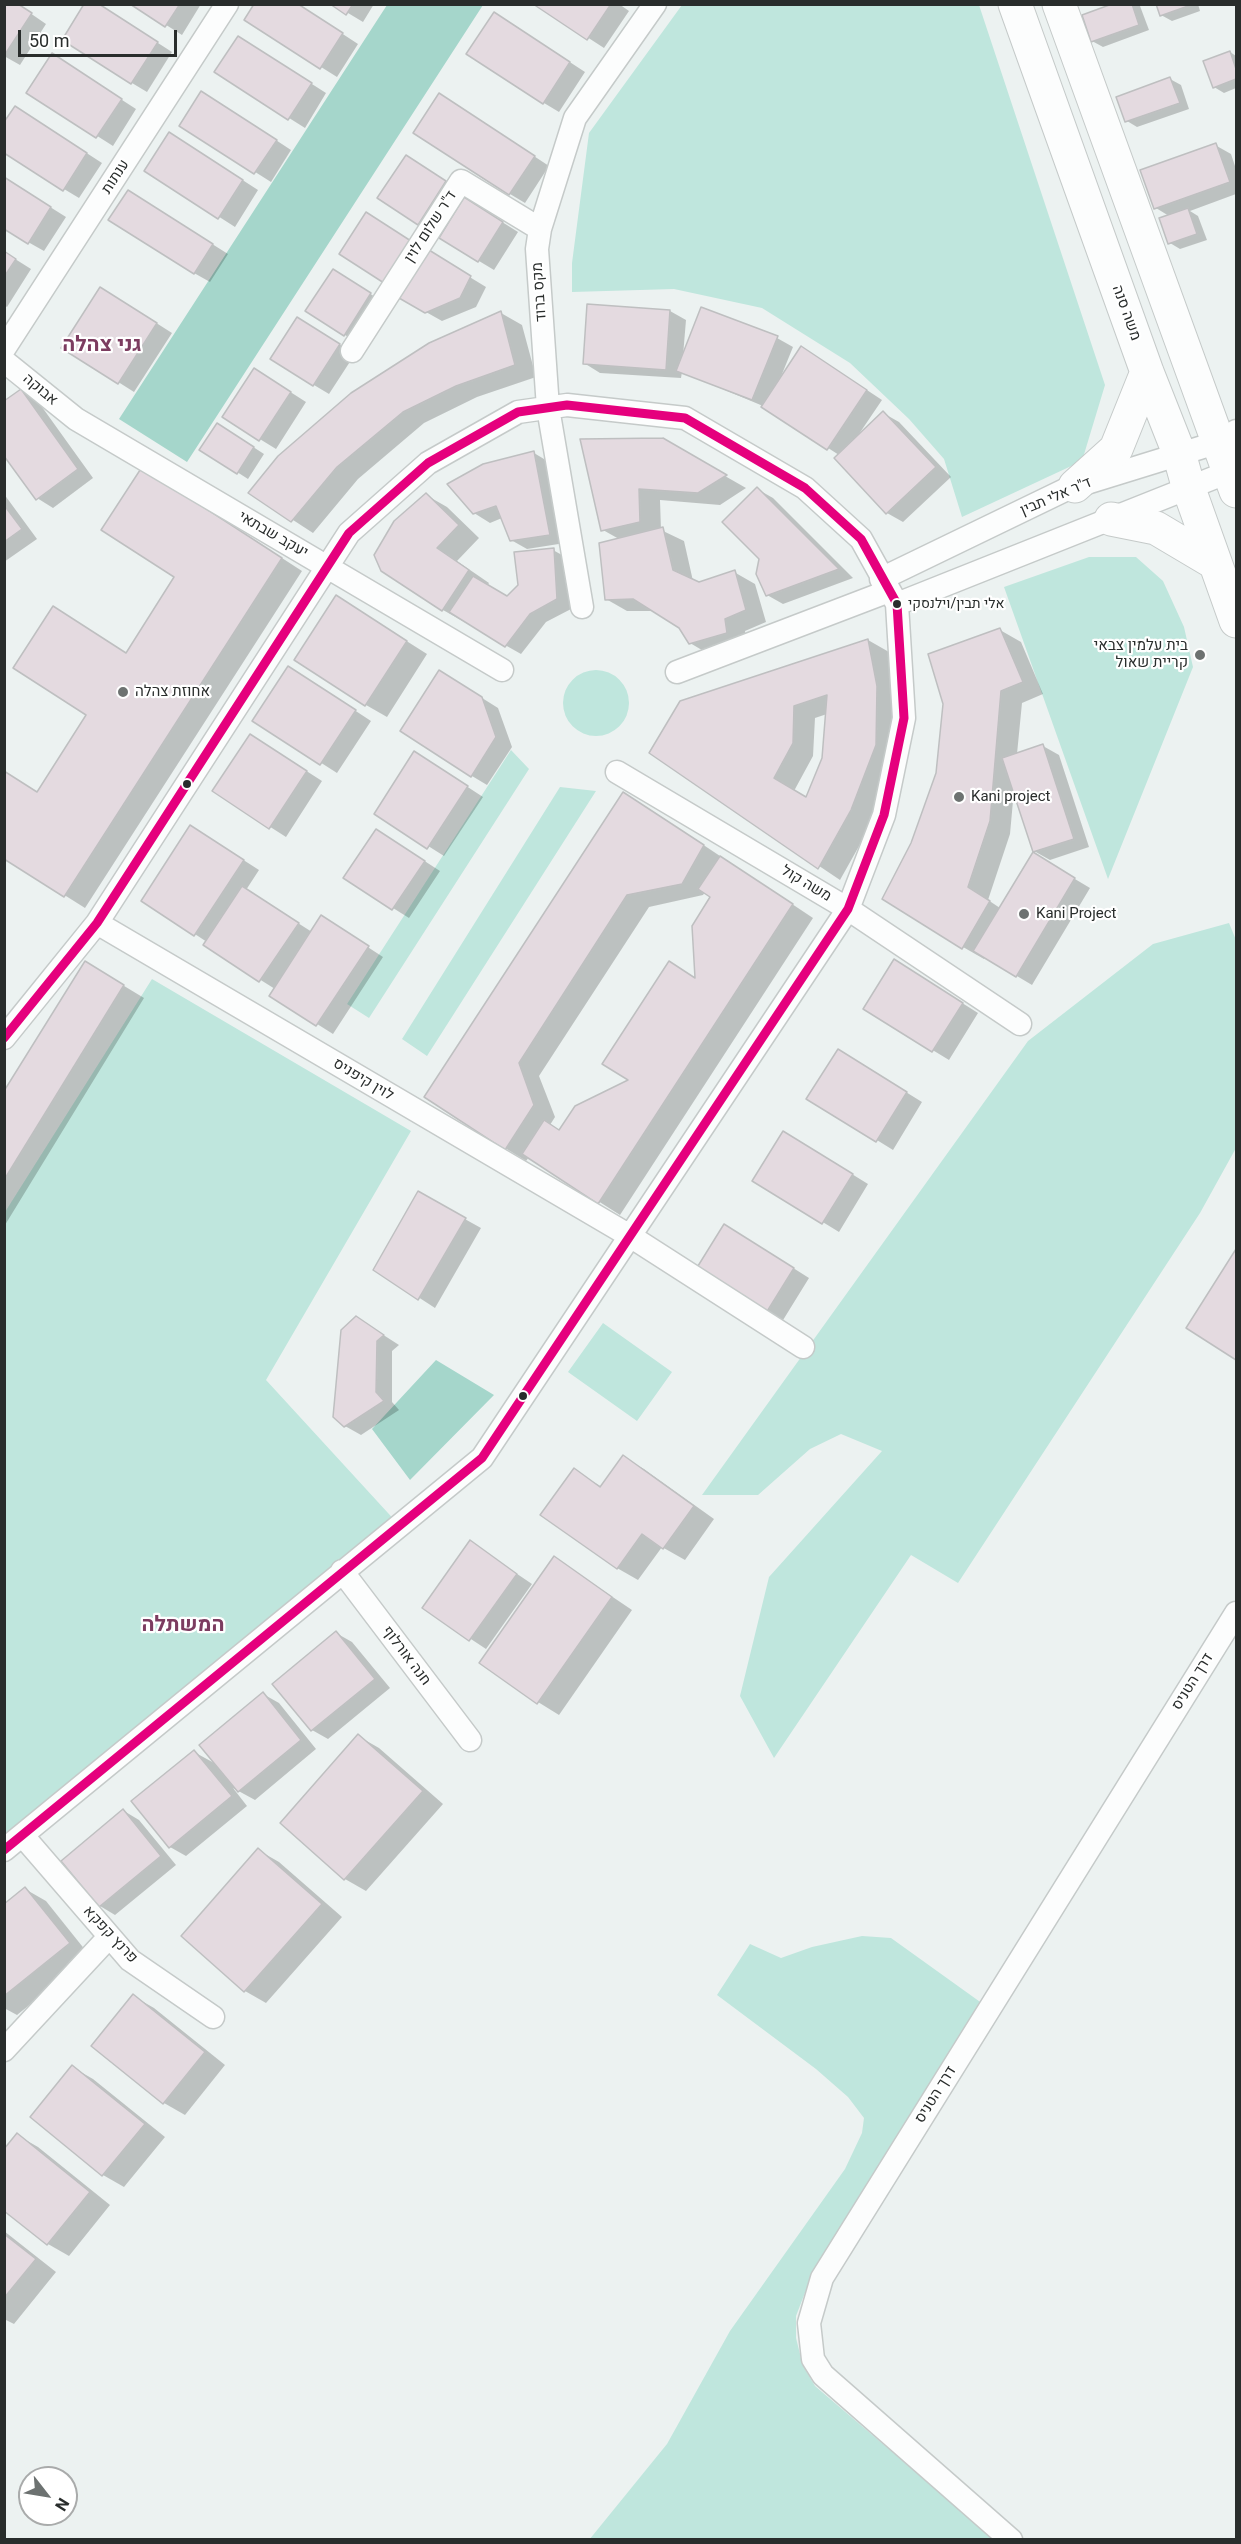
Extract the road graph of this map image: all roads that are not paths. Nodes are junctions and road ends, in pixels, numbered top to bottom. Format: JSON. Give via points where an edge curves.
{"nodes":[{"id":1,"x":227,"y":4,"type":"edge"},
{"id":2,"x":655,"y":4,"type":"edge"},
{"id":3,"x":1016,"y":4,"type":"edge"},
{"id":4,"x":1059,"y":4,"type":"edge"},
{"id":5,"x":540,"y":229,"type":"junction"},
{"id":6,"x":4,"y":349,"type":"edge"},
{"id":7,"x":352,"y":351,"type":"dead end"},
{"id":8,"x":4,"y":360,"type":"edge"},
{"id":9,"x":1147,"y":372,"type":"junction"},
{"id":10,"x":548,"y":408,"type":"junction"},
{"id":11,"x":76,"y":419,"type":"joint"},
{"id":12,"x":1227,"y":436,"type":"edge"},
{"id":13,"x":1179,"y":453,"type":"junction"},
{"id":14,"x":1234,"y":477,"type":"edge"},
{"id":15,"x":1075,"y":486,"type":"junction"},
{"id":16,"x":1189,"y":489,"type":"junction"},
{"id":17,"x":1111,"y":519,"type":"junction"},
{"id":18,"x":1215,"y":563,"type":"junction"},
{"id":19,"x":326,"y":566,"type":"junction"},
{"id":20,"x":889,"y":591,"type":"junction"},
{"id":21,"x":582,"y":607,"type":"dead end"},
{"id":22,"x":1236,"y":621,"type":"edge"},
{"id":23,"x":501,"y":670,"type":"dead end"},
{"id":24,"x":677,"y":672,"type":"dead end"},
{"id":25,"x":617,"y":772,"type":"dead end"},
{"id":26,"x":848,"y":909,"type":"junction"},
{"id":27,"x":97,"y":923,"type":"junction"},
{"id":28,"x":1020,"y":1024,"type":"dead end"},
{"id":29,"x":4,"y":1038,"type":"edge"},
{"id":30,"x":630,"y":1236,"type":"junction"},
{"id":31,"x":803,"y":1347,"type":"dead end"},
{"id":32,"x":342,"y":1571,"type":"junction"},
{"id":33,"x":1236,"y":1612,"type":"edge"},
{"id":34,"x":470,"y":1740,"type":"dead end"},
{"id":35,"x":23,"y":1836,"type":"junction"},
{"id":36,"x":4,"y":1850,"type":"edge"},
{"id":37,"x":109,"y":1937,"type":"junction"},
{"id":38,"x":213,"y":2017,"type":"dead end"},
{"id":39,"x":5,"y":2047,"type":"edge"},
{"id":40,"x":1011,"y":2540,"type":"edge"}],
"edges":[{"from":1,"to":6,"type":"street","name":"ענתות"},
{"from":2,"to":5,"type":"street","name":"מקס ברוד","via":[[575,118]]},
{"from":3,"to":9,"type":"main road","name":"משה סנה"},
{"from":4,"to":12,"type":"main road"},
{"from":5,"to":7,"type":"street","name":"ד\"ר שלום לוין","via":[[461,181]]},
{"from":5,"to":10,"type":"street","name":"מקס ברוד","via":[[537,249]]},
{"from":8,"to":11,"type":"street","name":"אבוקה"},
{"from":9,"to":13,"type":"main road","name":"משה סנה"},
{"from":9,"to":15,"type":"main road","via":[[1116,449]]},
{"from":10,"to":19,"type":"street","via":[[518,412],[428,463],[349,533]]},
{"from":10,"to":20,"type":"street","via":[[567,405],[685,418],[805,488],[861,539]]},
{"from":10,"to":21,"type":"street","name":"מקס ברוד"},
{"from":11,"to":19,"type":"street","name":"יעקב שבתאי"},
{"from":12,"to":13,"type":"street","name":"ד\"ר אלי תבין"},
{"from":12,"to":14,"type":"main road"},
{"from":13,"to":15,"type":"street","name":"ד\"ר אלי תבין"},
{"from":13,"to":16,"type":"main road","name":"משה סנה"},
{"from":14,"to":16,"type":"street","name":"ד\"ר אלי תבין"},
{"from":15,"to":20,"type":"street","name":"ד\"ר אלי תבין"},
{"from":16,"to":17,"type":"street","name":"ד\"ר אלי תבין"},
{"from":16,"to":18,"type":"main road","name":"משה סנה"},
{"from":17,"to":18,"type":"main road","via":[[1156,528]]},
{"from":17,"to":20,"type":"street","name":"ד\"ר אלי תבין"},
{"from":18,"to":22,"type":"main road","name":"משה סנה"},
{"from":19,"to":23,"type":"street","name":"יעקב שבתאי"},
{"from":19,"to":27,"type":"street"},
{"from":20,"to":24,"type":"street","name":"ד\"ר אלי תבין"},
{"from":20,"to":26,"type":"street","via":[[904,718],[884,815]]},
{"from":25,"to":26,"type":"street","name":"משה קול"},
{"from":26,"to":28,"type":"street","name":"משה קול"},
{"from":26,"to":30,"type":"street"},
{"from":27,"to":29,"type":"street"},
{"from":27,"to":30,"type":"street","name":"לוין קיפניס"},
{"from":30,"to":31,"type":"street","name":"לוין קיפניס"},
{"from":30,"to":32,"type":"street","via":[[482,1458]]},
{"from":32,"to":34,"type":"street","name":"חנה אורלוף"},
{"from":32,"to":35,"type":"street"},
{"from":33,"to":40,"type":"street","name":"דרך הטניס","via":[[822,2278],[809,2323],[813,2359],[823,2375]]},
{"from":35,"to":36,"type":"street"},
{"from":35,"to":37,"type":"street","name":"פרנץ קפקא"},
{"from":37,"to":38,"type":"street","name":"פרנץ קפקא","via":[[130,1960]]},
{"from":37,"to":39,"type":"street"}]}
